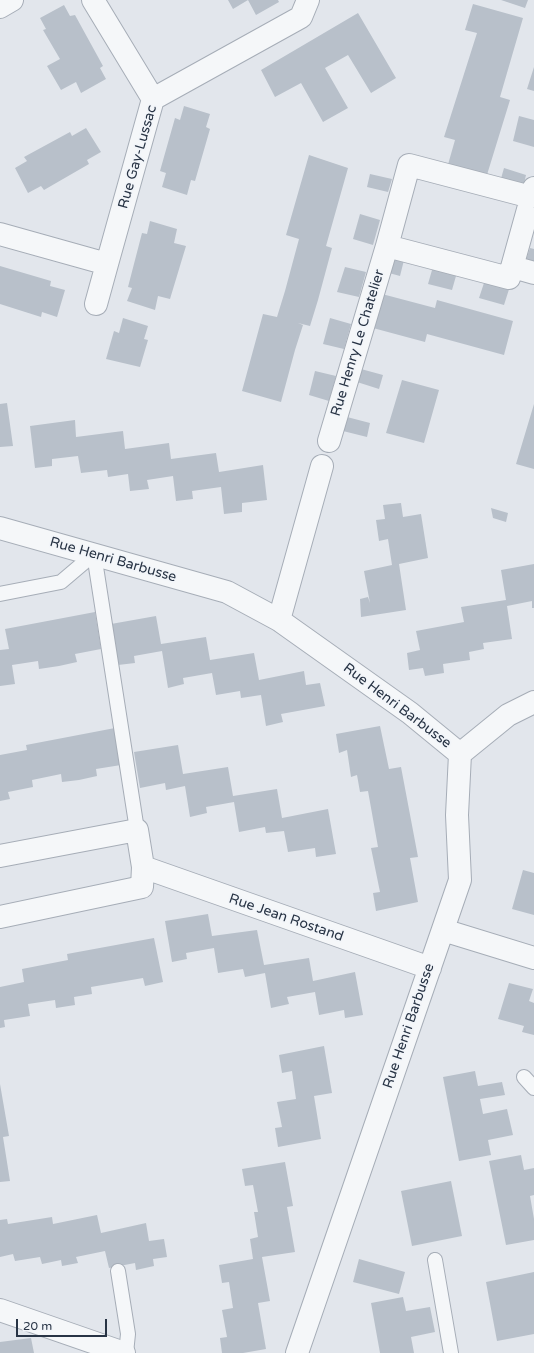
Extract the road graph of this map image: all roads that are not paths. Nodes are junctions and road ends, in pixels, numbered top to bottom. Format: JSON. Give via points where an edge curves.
{"nodes":[{"id":1,"x":12,"y":0,"type":"edge"},
{"id":2,"x":93,"y":0,"type":"edge"},
{"id":3,"x":308,"y":0,"type":"edge"},
{"id":4,"x":0,"y":7,"type":"edge"},
{"id":5,"x":153,"y":100,"type":"junction"},
{"id":6,"x":533,"y":192,"type":"edge"},
{"id":7,"x":0,"y":234,"type":"edge"},
{"id":8,"x":387,"y":246,"type":"junction"},
{"id":9,"x":107,"y":264,"type":"junction"},
{"id":10,"x":513,"y":267,"type":"junction"},
{"id":11,"x":534,"y":273,"type":"edge"},
{"id":12,"x":96,"y":304,"type":"dead end"},
{"id":13,"x":329,"y":441,"type":"dead end"},
{"id":14,"x":322,"y":466,"type":"dead end"},
{"id":15,"x":0,"y":528,"type":"edge"},
{"id":16,"x":94,"y":554,"type":"junction"},
{"id":17,"x":0,"y":594,"type":"edge"},
{"id":18,"x":279,"y":620,"type":"junction"},
{"id":19,"x":534,"y":702,"type":"edge"},
{"id":20,"x":460,"y":754,"type":"junction"},
{"id":21,"x":138,"y":830,"type":"junction"},
{"id":22,"x":0,"y":856,"type":"edge"},
{"id":23,"x":144,"y":867,"type":"junction"},
{"id":24,"x":0,"y":917,"type":"edge"},
{"id":25,"x":442,"y":930,"type":"junction"},
{"id":26,"x":534,"y":958,"type":"edge"},
{"id":27,"x":430,"y":968,"type":"junction"},
{"id":28,"x":524,"y":1077,"type":"dead end"},
{"id":29,"x":534,"y":1088,"type":"edge"},
{"id":30,"x":435,"y":1260,"type":"dead end"},
{"id":31,"x":118,"y":1271,"type":"dead end"},
{"id":32,"x":0,"y":1310,"type":"edge"},
{"id":33,"x":125,"y":1353,"type":"edge"},
{"id":34,"x":297,"y":1353,"type":"edge"},
{"id":35,"x":451,"y":1353,"type":"edge"}],
"edges":[{"from":1,"to":4,"type":"street"},
{"from":2,"to":5,"type":"street"},
{"from":3,"to":5,"type":"street","name":"Rue Gay-Lussac","via":[[301,17]]},
{"from":5,"to":9,"type":"street","name":"Rue Gay-Lussac"},
{"from":6,"to":8,"type":"street","name":"Rue Henry Le Chatelier","via":[[409,165]]},
{"from":6,"to":10,"type":"street","name":"Rue Henry Le Chatelier"},
{"from":7,"to":9,"type":"street"},
{"from":8,"to":10,"type":"street","via":[[509,278]]},
{"from":8,"to":13,"type":"street","name":"Rue Henry Le Chatelier"},
{"from":9,"to":12,"type":"street","name":"Rue Gay-Lussac"},
{"from":10,"to":11,"type":"street"},
{"from":14,"to":18,"type":"street"},
{"from":15,"to":16,"type":"street","name":"Rue Henri Barbusse"},
{"from":16,"to":17,"type":"lane","via":[[61,582]]},
{"from":16,"to":18,"type":"street","name":"Rue Henri Barbusse","via":[[227,592]]},
{"from":16,"to":21,"type":"lane"},
{"from":18,"to":20,"type":"street","name":"Rue Henri Barbusse","via":[[410,713]]},
{"from":19,"to":20,"type":"street","via":[[508,715]]},
{"from":20,"to":25,"type":"street","name":"Rue Henri Barbusse","via":[[457,815],[460,880]]},
{"from":21,"to":22,"type":"street"},
{"from":21,"to":23,"type":"street"},
{"from":23,"to":24,"type":"street","via":[[142,887]]},
{"from":23,"to":27,"type":"street","name":"Rue Jean Rostand"},
{"from":25,"to":26,"type":"street"},
{"from":25,"to":27,"type":"street","name":"Rue Henri Barbusse"},
{"from":27,"to":34,"type":"street","name":"Rue Henri Barbusse"},
{"from":28,"to":29,"type":"lane"},
{"from":30,"to":35,"type":"lane"},
{"from":31,"to":33,"type":"lane","via":[[128,1334]]},
{"from":32,"to":33,"type":"street"}]}
